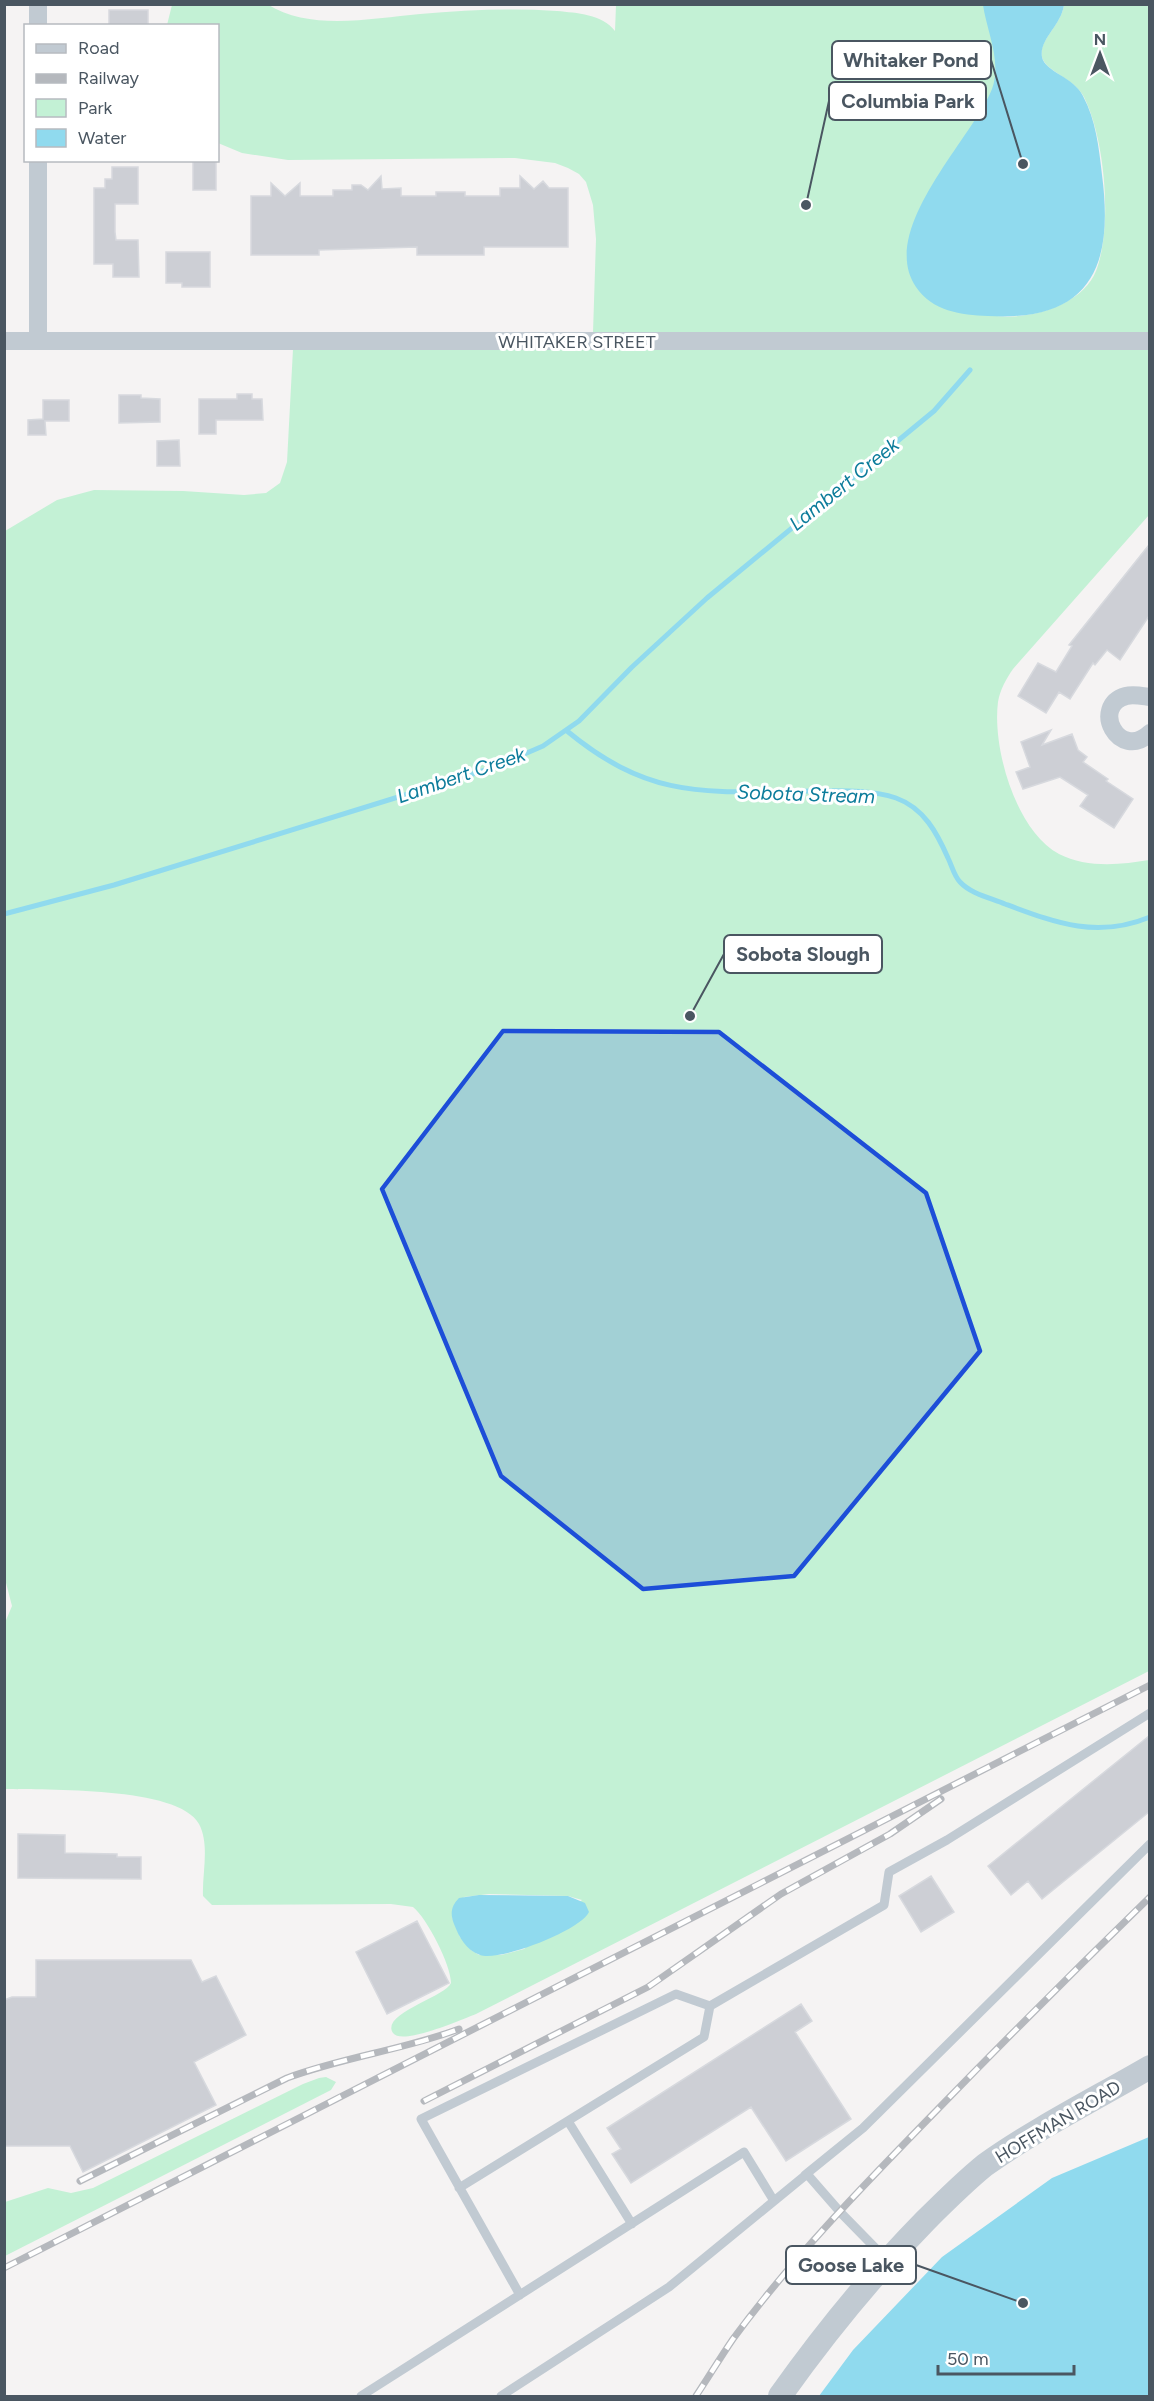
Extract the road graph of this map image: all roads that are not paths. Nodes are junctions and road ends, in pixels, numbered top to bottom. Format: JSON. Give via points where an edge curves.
{"nodes":[{"id":1,"x":38,"y":4,"type":"edge"},
{"id":2,"x":38,"y":24,"type":"edge"},
{"id":3,"x":38,"y":162,"type":"edge"},
{"id":4,"x":4,"y":340,"type":"edge"},
{"id":5,"x":38,"y":340,"type":"junction"},
{"id":6,"x":1149,"y":341,"type":"edge"},
{"id":7,"x":1149,"y":697,"type":"edge"},
{"id":8,"x":1149,"y":733,"type":"edge"},
{"id":9,"x":1149,"y":1713,"type":"edge"},
{"id":10,"x":1149,"y":1844,"type":"edge"},
{"id":11,"x":710,"y":2006,"type":"junction"},
{"id":12,"x":1149,"y":2067,"type":"edge"},
{"id":13,"x":568,"y":2121,"type":"junction"},
{"id":14,"x":805,"y":2175,"type":"junction"},
{"id":15,"x":459,"y":2188,"type":"junction"},
{"id":16,"x":774,"y":2201,"type":"junction"},
{"id":17,"x":632,"y":2224,"type":"junction"},
{"id":18,"x":887,"y":2260,"type":"junction"},
{"id":19,"x":520,"y":2295,"type":"junction"},
{"id":20,"x":361,"y":2397,"type":"edge"},
{"id":21,"x":501,"y":2397,"type":"edge"},
{"id":22,"x":780,"y":2397,"type":"edge"}],
"edges":[{"from":1,"to":2,"type":"street"},
{"from":3,"to":5,"type":"street"},
{"from":4,"to":5,"type":"street","name":"WHITAKER STREET"},
{"from":5,"to":6,"type":"street","name":"WHITAKER STREET"},
{"from":7,"to":8,"type":"street","via":[[1121,698],[1109,717],[1113,730],[1123,740],[1137,741]]},
{"from":9,"to":11,"type":"lane","via":[[889,1872],[884,1905]]},
{"from":10,"to":14,"type":"lane","via":[[863,2128]]},
{"from":11,"to":13,"type":"lane","via":[[704,2037]]},
{"from":11,"to":15,"type":"lane","via":[[676,1994],[421,2119]]},
{"from":12,"to":18,"type":"street","name":"HOFFMAN ROAD","via":[[984,2166]]},
{"from":13,"to":15,"type":"lane"},
{"from":13,"to":17,"type":"lane"},
{"from":14,"to":16,"type":"lane"},
{"from":14,"to":18,"type":"lane"},
{"from":15,"to":19,"type":"lane"},
{"from":16,"to":17,"type":"lane","via":[[744,2152]]},
{"from":16,"to":21,"type":"lane","via":[[669,2287]]},
{"from":17,"to":19,"type":"lane"},
{"from":18,"to":22,"type":"street","name":"HOFFMAN ROAD"},
{"from":19,"to":20,"type":"lane"}]}
